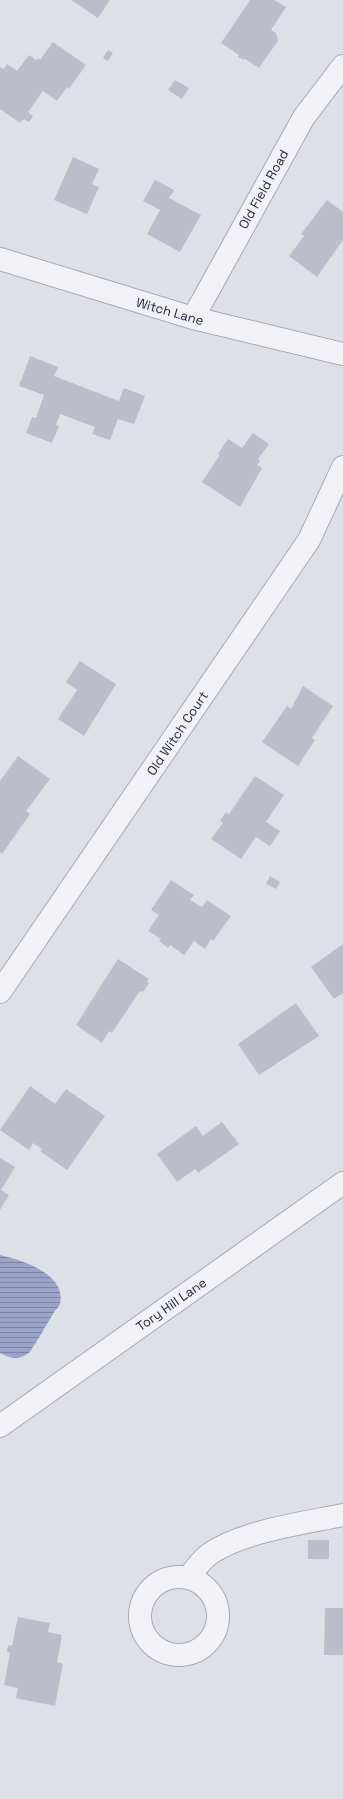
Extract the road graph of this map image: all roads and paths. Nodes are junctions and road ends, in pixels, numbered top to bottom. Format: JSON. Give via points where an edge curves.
{"nodes":[{"id":1,"x":343,"y":66,"type":"edge"},
{"id":2,"x":0,"y":259,"type":"edge"},
{"id":3,"x":193,"y":318,"type":"junction"},
{"id":4,"x":343,"y":354,"type":"edge"},
{"id":5,"x":343,"y":467,"type":"edge"},
{"id":6,"x":0,"y":992,"type":"edge"},
{"id":7,"x":343,"y":1183,"type":"edge"},
{"id":8,"x":0,"y":1426,"type":"edge"},
{"id":9,"x":343,"y":1515,"type":"edge"},
{"id":10,"x":188,"y":1578,"type":"dead end"}],
"edges":[{"from":1,"to":3,"type":"street","name":"Old Field Road","via":[[304,117]]},
{"from":2,"to":3,"type":"street","name":"Witch Lane"},
{"from":3,"to":4,"type":"street","name":"Witch Lane"},
{"from":5,"to":6,"type":"street","name":"Old Witch Court","via":[[309,540]]},
{"from":7,"to":8,"type":"street","name":"Tory Hill Lane"},
{"from":9,"to":10,"type":"street","via":[[239,1539],[211,1553]]}]}
